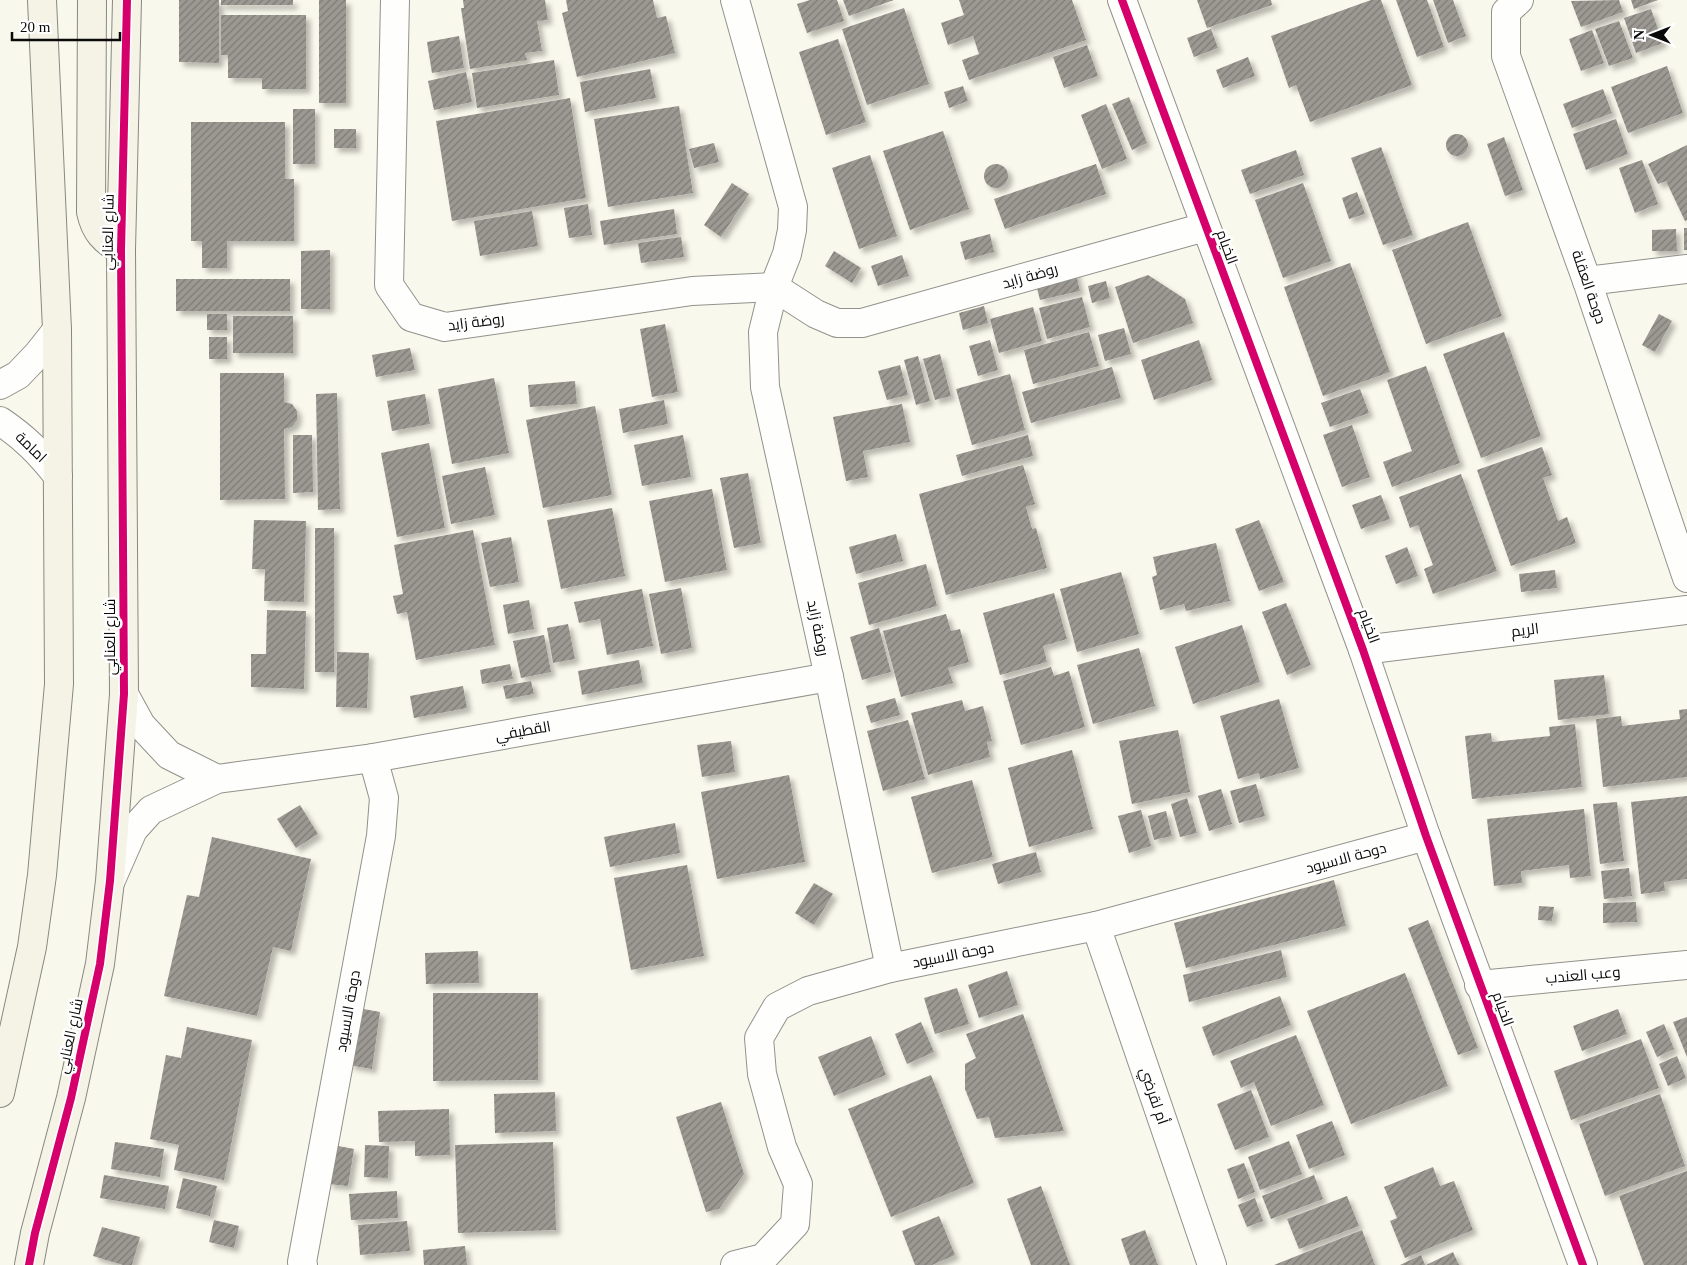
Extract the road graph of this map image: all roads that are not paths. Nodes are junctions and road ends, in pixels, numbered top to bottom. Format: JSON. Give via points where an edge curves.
{"nodes":[{"id":1,"x":42,"y":0,"type":"edge"},
{"id":2,"x":92,"y":0,"type":"edge"},
{"id":3,"x":126,"y":0,"type":"edge"},
{"id":4,"x":395,"y":0,"type":"edge"},
{"id":5,"x":736,"y":0,"type":"edge"},
{"id":6,"x":1122,"y":0,"type":"edge"},
{"id":7,"x":1519,"y":0,"type":"edge"},
{"id":8,"x":1205,"y":227,"type":"junction"},
{"id":9,"x":121,"y":250,"type":"junction"},
{"id":10,"x":1687,"y":268,"type":"edge"},
{"id":11,"x":1587,"y":281,"type":"junction"},
{"id":12,"x":774,"y":287,"type":"junction"},
{"id":13,"x":57,"y":330,"type":"junction"},
{"id":14,"x":0,"y":385,"type":"edge"},
{"id":15,"x":0,"y":421,"type":"edge"},
{"id":16,"x":58,"y":476,"type":"junction"},
{"id":17,"x":1687,"y":578,"type":"edge"},
{"id":18,"x":1687,"y":610,"type":"edge"},
{"id":19,"x":1363,"y":650,"type":"junction"},
{"id":20,"x":829,"y":678,"type":"junction"},
{"id":21,"x":124,"y":694,"type":"junction"},
{"id":22,"x":373,"y":758,"type":"junction"},
{"id":23,"x":216,"y":779,"type":"junction"},
{"id":24,"x":1426,"y":836,"type":"junction"},
{"id":25,"x":110,"y":881,"type":"junction"},
{"id":26,"x":1096,"y":926,"type":"junction"},
{"id":27,"x":1687,"y":965,"type":"edge"},
{"id":28,"x":890,"y":968,"type":"junction"},
{"id":29,"x":1479,"y":985,"type":"junction"},
{"id":30,"x":0,"y":1093,"type":"edge"},
{"id":31,"x":29,"y":1265,"type":"edge"},
{"id":32,"x":303,"y":1265,"type":"edge"},
{"id":33,"x":735,"y":1265,"type":"edge"},
{"id":34,"x":1212,"y":1265,"type":"edge"},
{"id":35,"x":1583,"y":1265,"type":"edge"}],
"edges":[{"from":1,"to":13,"type":"street"},
{"from":2,"to":9,"type":"street","via":[[91,212],[100,235]]},
{"from":3,"to":9,"type":"street","name":"شارع العنابي"},
{"from":4,"to":12,"type":"street","name":"روضة زايد","via":[[390,285],[411,317],[444,327],[692,291]]},
{"from":5,"to":12,"type":"street","name":"روضة زايد","via":[[793,207],[788,254]]},
{"from":6,"to":8,"type":"street","name":"الخيام"},
{"from":7,"to":11,"type":"street","name":"دوحة العقلة","via":[[1506,12],[1506,56]]},
{"from":8,"to":12,"type":"street","name":"روضة زايد","via":[[862,323],[837,323],[816,314]]},
{"from":8,"to":19,"type":"street","name":"الخيام"},
{"from":9,"to":21,"type":"street","name":"شارع العنابي"},
{"from":10,"to":11,"type":"street"},
{"from":11,"to":17,"type":"street","name":"دوحة العقلة"},
{"from":12,"to":20,"type":"street","name":"روضة زايد","via":[[763,332],[765,387]]},
{"from":13,"to":14,"type":"street","via":[[18,376]]},
{"from":13,"to":16,"type":"street"},
{"from":15,"to":16,"type":"street","name":"امامة","via":[[39,452]]},
{"from":16,"to":30,"type":"street","via":[[58,684],[42,875],[32,947]]},
{"from":18,"to":19,"type":"street","name":"الريم"},
{"from":19,"to":24,"type":"street","name":"الخيام"},
{"from":20,"to":22,"type":"street","name":"القطيفي"},
{"from":20,"to":28,"type":"street","name":"روضة زايد"},
{"from":21,"to":23,"type":"street","via":[[141,725],[169,755]]},
{"from":21,"to":25,"type":"street","name":"شارع العنابي"},
{"from":22,"to":23,"type":"street","name":"القطيفي"},
{"from":22,"to":32,"type":"street","name":"دوحة الاسيود","via":[[384,798],[380,836]]},
{"from":23,"to":25,"type":"street","name":"القطيفي","via":[[151,810],[133,830]]},
{"from":24,"to":26,"type":"street","name":"دوحة الاسيود"},
{"from":24,"to":29,"type":"street","name":"الخيام"},
{"from":25,"to":31,"type":"street","name":"شارع العنابي","via":[[96,983]]},
{"from":26,"to":28,"type":"street","name":"دوحة الاسيود"},
{"from":26,"to":34,"type":"street","name":"أم لقرضي"},
{"from":27,"to":29,"type":"street","name":"وعب العندب"},
{"from":28,"to":33,"type":"street","name":"دوحة الاسيود","via":[[808,992],[777,1007],[759,1038],[762,1074],[782,1146],[798,1184],[795,1224],[763,1258]]},
{"from":29,"to":35,"type":"street","name":"الخيام"}]}
